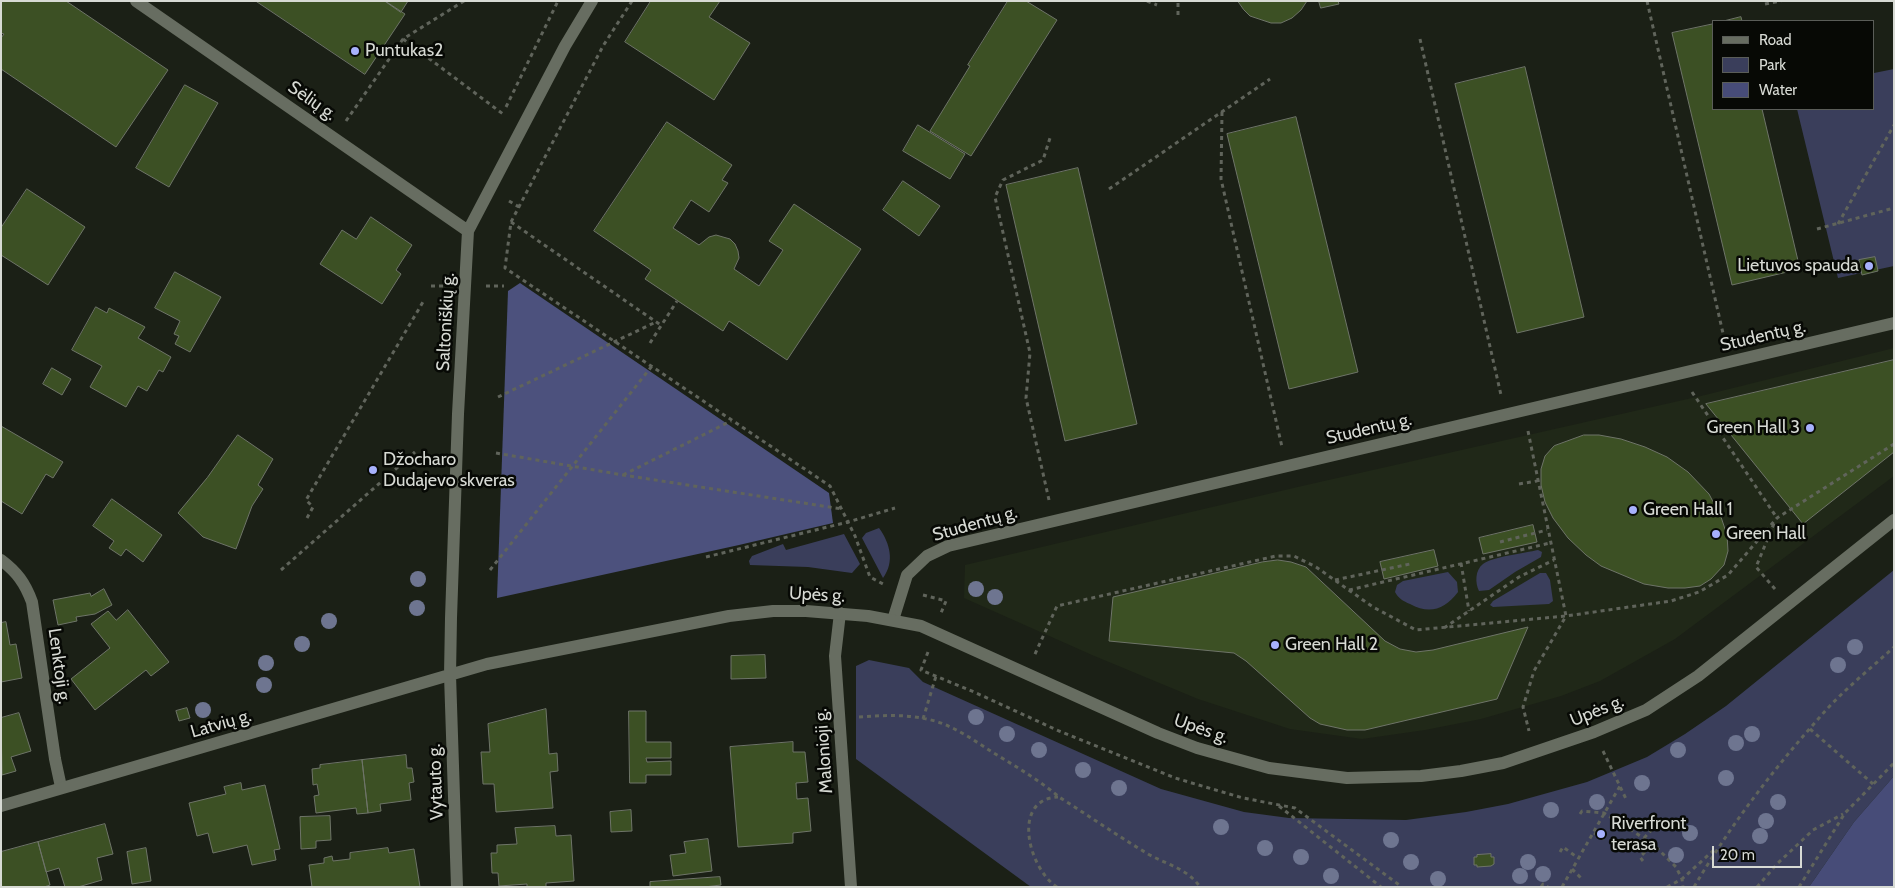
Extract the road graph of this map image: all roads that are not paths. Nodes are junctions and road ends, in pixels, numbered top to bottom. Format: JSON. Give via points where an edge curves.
{"nodes":[{"id":1,"x":136,"y":1,"type":"edge"},
{"id":2,"x":592,"y":1,"type":"edge"},
{"id":3,"x":468,"y":231,"type":"junction"},
{"id":4,"x":1894,"y":323,"type":"edge"},
{"id":5,"x":1894,"y":520,"type":"edge"},
{"id":6,"x":1,"y":560,"type":"edge"},
{"id":7,"x":840,"y":613,"type":"junction"},
{"id":8,"x":893,"y":620,"type":"junction"},
{"id":9,"x":450,"y":675,"type":"junction"},
{"id":10,"x":61,"y":787,"type":"junction"},
{"id":11,"x":1,"y":806,"type":"edge"},
{"id":12,"x":457,"y":887,"type":"edge"},
{"id":13,"x":851,"y":887,"type":"edge"}],
"edges":[{"from":1,"to":3,"type":"street","name":"Sėlių g."},
{"from":2,"to":3,"type":"street","name":"Saltoniškių g."},
{"from":3,"to":9,"type":"street","name":"Saltoniškių g.","via":[[458,414]]},
{"from":4,"to":8,"type":"street","name":"Studentų g.","via":[[948,546],[927,556],[907,575]]},
{"from":5,"to":8,"type":"street","name":"Upės g.","via":[[1698,676],[1646,710],[1594,732],[1503,762],[1421,776],[1348,778],[1269,768],[1197,748],[921,626]]},
{"from":6,"to":10,"type":"street","name":"Lenktoji g.","via":[[25,584],[32,602]]},
{"from":7,"to":8,"type":"street","name":"Upės g."},
{"from":7,"to":9,"type":"street","name":"Upės g.","via":[[806,610],[729,616],[487,664]]},
{"from":7,"to":13,"type":"street","name":"Malonioji g.","via":[[835,656]]},
{"from":9,"to":10,"type":"street","name":"Latvių g."},
{"from":9,"to":12,"type":"street","name":"Vytauto g."},
{"from":10,"to":11,"type":"street","name":"Latvių g."}]}
